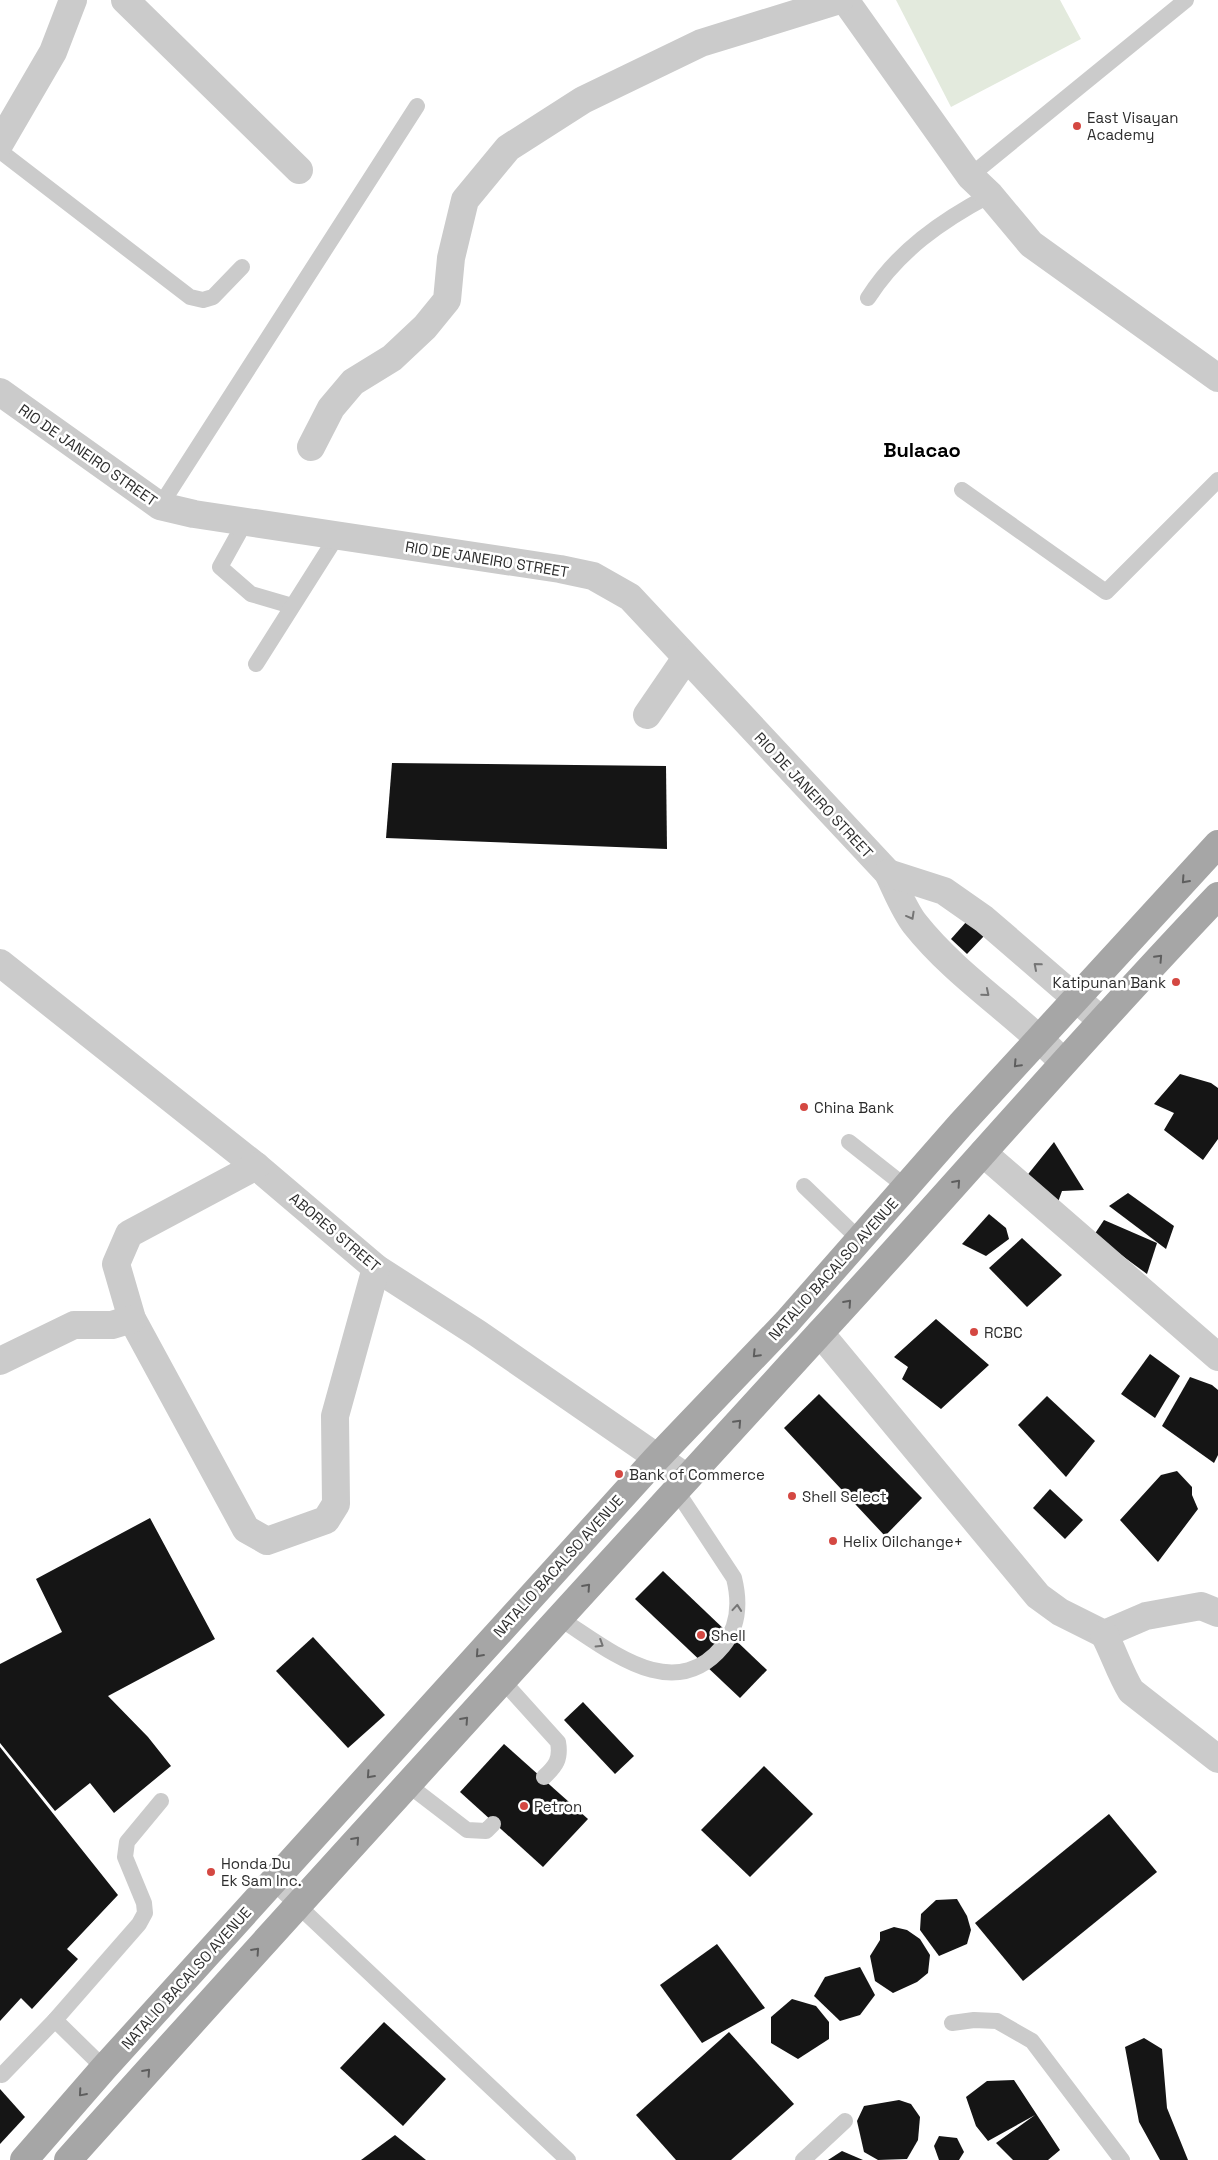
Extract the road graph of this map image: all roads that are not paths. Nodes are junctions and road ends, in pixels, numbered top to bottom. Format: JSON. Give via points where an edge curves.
{"nodes":[{"id":1,"x":73,"y":0,"type":"edge"},
{"id":2,"x":125,"y":0,"type":"edge"},
{"id":3,"x":840,"y":0,"type":"edge"},
{"id":4,"x":845,"y":0,"type":"edge"},
{"id":5,"x":1186,"y":0,"type":"edge"},
{"id":6,"x":417,"y":106,"type":"dead end"},
{"id":7,"x":2,"y":138,"type":"edge"},
{"id":8,"x":299,"y":170,"type":"dead end"},
{"id":9,"x":970,"y":176,"type":"junction"},
{"id":10,"x":990,"y":195,"type":"junction"},
{"id":11,"x":242,"y":267,"type":"dead end"},
{"id":12,"x":868,"y":298,"type":"dead end"},
{"id":13,"x":1218,"y":378,"type":"edge"},
{"id":14,"x":0,"y":392,"type":"edge"},
{"id":15,"x":311,"y":447,"type":"dead end"},
{"id":16,"x":1218,"y":480,"type":"edge"},
{"id":17,"x":962,"y":490,"type":"dead end"},
{"id":18,"x":160,"y":506,"type":"junction"},
{"id":19,"x":245,"y":522,"type":"junction"},
{"id":20,"x":338,"y":536,"type":"junction"},
{"id":21,"x":292,"y":606,"type":"junction"},
{"id":22,"x":686,"y":658,"type":"junction"},
{"id":23,"x":256,"y":664,"type":"dead end"},
{"id":24,"x":647,"y":715,"type":"dead end"},
{"id":25,"x":1218,"y":844,"type":"edge"},
{"id":26,"x":888,"y":873,"type":"junction"},
{"id":27,"x":1218,"y":896,"type":"edge"},
{"id":28,"x":0,"y":963,"type":"edge"},
{"id":29,"x":1076,"y":1000,"type":"junction"},
{"id":30,"x":1101,"y":1020,"type":"junction"},
{"id":31,"x":1040,"y":1039,"type":"junction"},
{"id":32,"x":1063,"y":1062,"type":"junction"},
{"id":33,"x":849,"y":1142,"type":"dead end"},
{"id":34,"x":983,"y":1153,"type":"junction"},
{"id":35,"x":256,"y":1166,"type":"junction"},
{"id":36,"x":804,"y":1186,"type":"dead end"},
{"id":37,"x":906,"y":1187,"type":"junction"},
{"id":38,"x":859,"y":1239,"type":"junction"},
{"id":39,"x":376,"y":1268,"type":"junction"},
{"id":40,"x":132,"y":1319,"type":"junction"},
{"id":41,"x":820,"y":1333,"type":"junction"},
{"id":42,"x":1218,"y":1357,"type":"edge"},
{"id":43,"x":0,"y":1361,"type":"edge"},
{"id":44,"x":656,"y":1459,"type":"junction"},
{"id":45,"x":681,"y":1484,"type":"junction"},
{"id":46,"x":1218,"y":1613,"type":"edge"},
{"id":47,"x":559,"y":1618,"type":"junction"},
{"id":48,"x":1104,"y":1634,"type":"junction"},
{"id":49,"x":502,"y":1680,"type":"junction"},
{"id":50,"x":1218,"y":1759,"type":"edge"},
{"id":51,"x":544,"y":1777,"type":"dead end"},
{"id":52,"x":407,"y":1784,"type":"junction"},
{"id":53,"x":161,"y":1801,"type":"dead end"},
{"id":54,"x":493,"y":1824,"type":"dead end"},
{"id":55,"x":273,"y":1882,"type":"junction"},
{"id":56,"x":296,"y":1905,"type":"junction"},
{"id":57,"x":55,"y":2020,"type":"junction"},
{"id":58,"x":952,"y":2024,"type":"dead end"},
{"id":59,"x":104,"y":2068,"type":"junction"},
{"id":60,"x":2,"y":2075,"type":"dead end"},
{"id":61,"x":846,"y":2121,"type":"dead end"},
{"id":62,"x":24,"y":2160,"type":"edge"},
{"id":63,"x":68,"y":2160,"type":"edge"},
{"id":64,"x":568,"y":2160,"type":"edge"},
{"id":65,"x":802,"y":2160,"type":"edge"},
{"id":66,"x":1122,"y":2160,"type":"edge"}],
"edges":[{"from":1,"to":7,"type":"street","via":[[53,52]]},
{"from":2,"to":8,"type":"street"},
{"from":3,"to":15,"type":"street","via":[[701,43],[583,100],[508,148],[465,200],[451,258],[447,300],[426,327],[392,358],[353,382],[331,408]]},
{"from":4,"to":9,"type":"street"},
{"from":5,"to":9,"type":"lane"},
{"from":6,"to":18,"type":"lane"},
{"from":7,"to":11,"type":"lane","via":[[190,297],[203,300],[213,297]]},
{"from":9,"to":10,"type":"street"},
{"from":10,"to":12,"type":"lane","via":[[953,215],[910,247],[882,276]]},
{"from":10,"to":13,"type":"street","via":[[1031,244]]},
{"from":14,"to":18,"type":"street","name":"RIO DE JANEIRO STREET"},
{"from":16,"to":17,"type":"lane","via":[[1106,592]]},
{"from":18,"to":19,"type":"street","name":"RIO DE JANEIRO STREET"},
{"from":19,"to":20,"type":"street","name":"RIO DE JANEIRO STREET"},
{"from":19,"to":21,"type":"lane","via":[[220,567],[250,594]]},
{"from":20,"to":21,"type":"lane"},
{"from":20,"to":22,"type":"street","name":"RIO DE JANEIRO STREET","via":[[593,576],[630,597]]},
{"from":21,"to":23,"type":"lane"},
{"from":22,"to":24,"type":"street"},
{"from":22,"to":26,"type":"street","name":"RIO DE JANEIRO STREET"},
{"from":25,"to":29,"type":"main road","name":"NATALIO BACALSO AVENUE","one_way":true},
{"from":29,"to":26,"type":"street","name":"RIO DE JANEIRO STREET","one_way":true,"via":[[984,919],[944,891]]},
{"from":26,"to":31,"type":"street","name":"RIO DE JANEIRO STREET","one_way":true,"via":[[913,922],[948,962]]},
{"from":30,"to":27,"type":"main road","one_way":true},
{"from":28,"to":35,"type":"street","name":"ABORES STREET"},
{"from":29,"to":30,"type":"street","name":"RIO DE JANEIRO STREET"},
{"from":29,"to":31,"type":"main road","name":"NATALIO BACALSO AVENUE"},
{"from":30,"to":32,"type":"main road"},
{"from":31,"to":32,"type":"street","name":"RIO DE JANEIRO STREET"},
{"from":31,"to":37,"type":"main road","name":"NATALIO BACALSO AVENUE","one_way":true},
{"from":32,"to":34,"type":"main road"},
{"from":33,"to":37,"type":"lane"},
{"from":41,"to":34,"type":"main road","one_way":true},
{"from":34,"to":42,"type":"street"},
{"from":35,"to":39,"type":"street","name":"ABORES STREET"},
{"from":35,"to":40,"type":"street","via":[[129,1234],[116,1264]]},
{"from":36,"to":38,"type":"lane"},
{"from":37,"to":38,"type":"main road","name":"NATALIO BACALSO AVENUE"},
{"from":38,"to":44,"type":"main road","name":"NATALIO BACALSO AVENUE","one_way":true,"via":[[787,1322]]},
{"from":39,"to":40,"type":"street","via":[[335,1416],[336,1504],[326,1520],[267,1542],[246,1529]]},
{"from":39,"to":44,"type":"street","name":"ABORES STREET","via":[[477,1333]]},
{"from":40,"to":43,"type":"street","via":[[112,1325],[74,1325]]},
{"from":45,"to":41,"type":"main road","one_way":true},
{"from":41,"to":48,"type":"street","via":[[1038,1596],[1060,1612]]},
{"from":44,"to":45,"type":"street","name":"ABORES STREET"},
{"from":44,"to":55,"type":"main road","name":"NATALIO BACALSO AVENUE","one_way":true},
{"from":47,"to":45,"type":"main road","one_way":true},
{"from":47,"to":45,"type":"lane","one_way":true,"via":[[635,1666],[652,1671],[669,1674],[686,1671],[702,1665],[716,1654],[735,1626],[738,1594],[734,1578]]},
{"from":46,"to":48,"type":"street","via":[[1201,1606],[1146,1616]]},
{"from":47,"to":49,"type":"main road"},
{"from":48,"to":50,"type":"street","via":[[1120,1665],[1122,1678],[1131,1691]]},
{"from":49,"to":51,"type":"lane","via":[[558,1742],[560,1755]]},
{"from":52,"to":49,"type":"main road","one_way":true},
{"from":52,"to":54,"type":"lane","via":[[467,1830],[486,1831]]},
{"from":56,"to":52,"type":"main road","one_way":true},
{"from":53,"to":57,"type":"lane","via":[[127,1842],[125,1857],[145,1913]]},
{"from":55,"to":56,"type":"lane"},
{"from":55,"to":59,"type":"main road","name":"NATALIO BACALSO AVENUE"},
{"from":63,"to":56,"type":"main road","one_way":true},
{"from":56,"to":64,"type":"lane"},
{"from":57,"to":59,"type":"lane"},
{"from":57,"to":60,"type":"lane"},
{"from":58,"to":66,"type":"lane","via":[[974,2020],[997,2021],[1032,2042]]},
{"from":59,"to":62,"type":"main road","name":"NATALIO BACALSO AVENUE","one_way":true},
{"from":61,"to":65,"type":"lane"}]}
